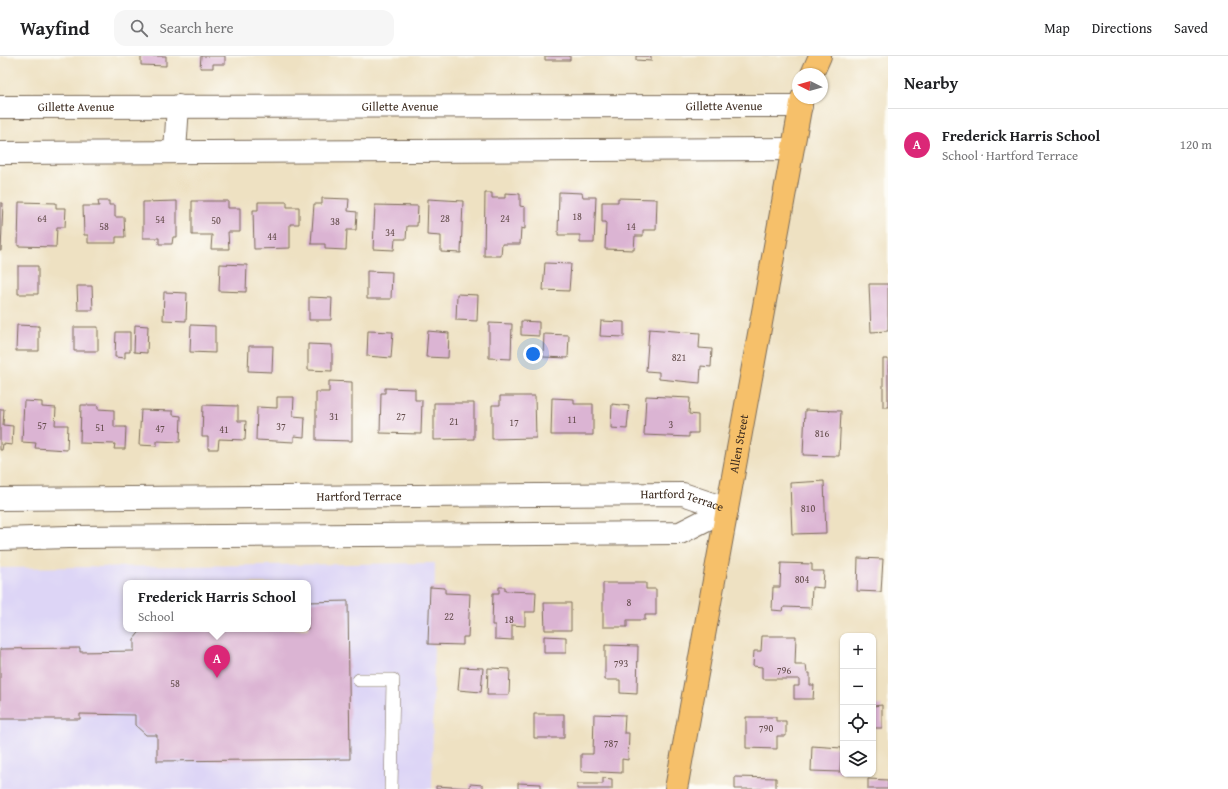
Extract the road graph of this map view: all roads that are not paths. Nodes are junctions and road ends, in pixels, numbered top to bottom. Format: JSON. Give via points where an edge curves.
{"nodes":[{"id":1,"x":806,"y":56,"type":"edge"},
{"id":2,"x":820,"y":56,"type":"edge"},
{"id":3,"x":805,"y":68,"type":"edge"},
{"id":4,"x":815,"y":68,"type":"edge"},
{"id":5,"x":792,"y":102,"type":"edge"},
{"id":6,"x":801,"y":104,"type":"edge"},
{"id":7,"x":178,"y":106,"type":"junction"},
{"id":8,"x":0,"y":107,"type":"edge"},
{"id":9,"x":792,"y":149,"type":"junction"},
{"id":10,"x":174,"y":151,"type":"junction"},
{"id":11,"x":0,"y":153,"type":"edge"},
{"id":12,"x":0,"y":498,"type":"edge"},
{"id":13,"x":727,"y":509,"type":"junction"},
{"id":14,"x":0,"y":538,"type":"edge"},
{"id":15,"x":359,"y":680,"type":"dead end"},
{"id":16,"x":391,"y":789,"type":"edge"},
{"id":17,"x":676,"y":789,"type":"edge"}],
"edges":[{"from":1,"to":3,"type":"main road"},
{"from":2,"to":4,"type":"main road"},
{"from":5,"to":7,"type":"street","name":"Gillette Avenue"},
{"from":6,"to":9,"type":"main road","name":"Allen Street"},
{"from":7,"to":8,"type":"street","name":"Gillette Avenue"},
{"from":7,"to":10,"type":"street"},
{"from":9,"to":10,"type":"street"},
{"from":9,"to":13,"type":"main road","name":"Allen Street"},
{"from":10,"to":11,"type":"street"},
{"from":12,"to":13,"type":"street","name":"Hartford Terrace","via":[[683,494]]},
{"from":13,"to":14,"type":"street","name":"Hartford Terrace","via":[[680,533]]},
{"from":13,"to":17,"type":"main road","name":"Allen Street"},
{"from":15,"to":16,"type":"lane","via":[[393,680]]}]}
